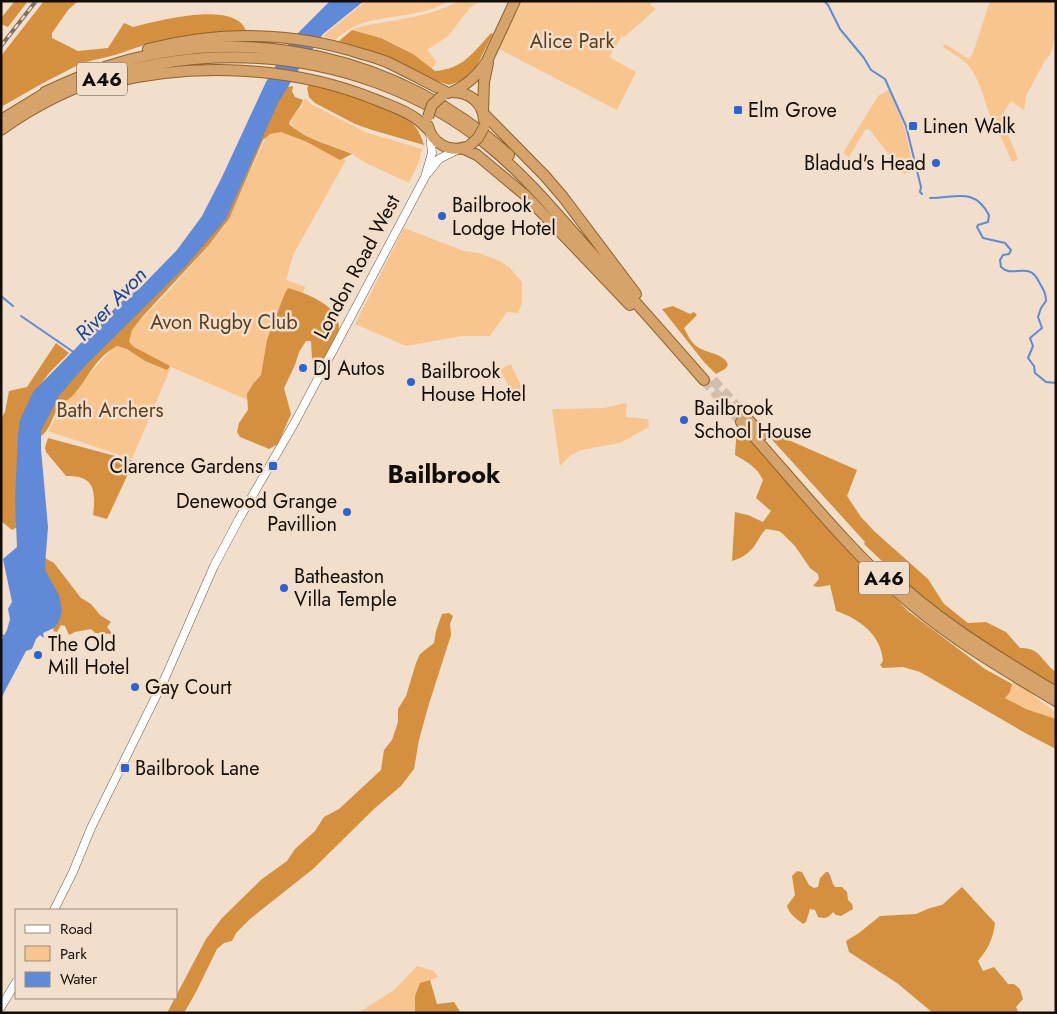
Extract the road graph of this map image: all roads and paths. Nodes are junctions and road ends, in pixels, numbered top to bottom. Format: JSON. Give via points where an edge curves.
{"nodes":[{"id":1,"x":515,"y":1,"type":"edge"},
{"id":2,"x":490,"y":55,"type":"junction"},
{"id":3,"x":339,"y":66,"type":"junction"},
{"id":4,"x":46,"y":92,"type":"junction"},
{"id":5,"x":447,"y":94,"type":"junction"},
{"id":6,"x":483,"y":113,"type":"junction"},
{"id":7,"x":1,"y":120,"type":"edge"},
{"id":8,"x":1,"y":131,"type":"edge"},
{"id":9,"x":430,"y":132,"type":"junction"},
{"id":10,"x":464,"y":147,"type":"junction"},
{"id":11,"x":424,"y":177,"type":"junction"},
{"id":12,"x":639,"y":298,"type":"junction"},
{"id":13,"x":691,"y":366,"type":"junction"},
{"id":14,"x":1056,"y":692,"type":"edge"},
{"id":15,"x":1056,"y":701,"type":"edge"},
{"id":16,"x":54,"y":909,"type":"edge"},
{"id":17,"x":15,"y":984,"type":"edge"},
{"id":18,"x":1,"y":1007,"type":"edge"}],
"edges":[{"from":1,"to":2,"type":"highway"},
{"from":2,"to":5,"type":"highway","via":[[475,78]]},
{"from":2,"to":6,"type":"highway","via":[[484,82]]},
{"from":3,"to":4,"type":"highway","number":"A46","via":[[311,54],[265,48],[189,49],[105,67]]},
{"from":3,"to":8,"type":"highway","number":"A46","via":[[273,58],[213,57],[159,64],[105,78],[50,100]]},
{"from":3,"to":12,"type":"highway","number":"A46","via":[[407,86],[445,106],[494,141],[541,187]]},
{"from":3,"to":13,"type":"highway","number":"A46","via":[[402,93],[443,115],[489,146],[537,192]]},
{"from":4,"to":5,"type":"highway","via":[[101,64],[128,55],[188,41],[229,36],[283,37],[344,48],[386,62]]},
{"from":4,"to":7,"type":"highway"},
{"from":5,"to":6,"type":"highway","via":[[468,95],[478,102]]},
{"from":5,"to":9,"type":"highway","bridge":true,"via":[[432,105],[428,117]]},
{"from":6,"to":10,"type":"highway","bridge":true,"via":[[484,127],[478,138]]},
{"from":6,"to":12,"type":"highway","via":[[563,197]]},
{"from":8,"to":9,"type":"highway","via":[[54,103],[105,84],[160,73],[204,70],[273,74],[330,85],[392,106],[416,118]]},
{"from":9,"to":10,"type":"highway","via":[[439,144],[452,149]]},
{"from":9,"to":11,"type":"street","name":"London Road West","via":[[432,153]]},
{"from":10,"to":11,"type":"street","name":"London Road West","via":[[439,159]]},
{"from":10,"to":13,"type":"highway","via":[[525,195]]},
{"from":11,"to":16,"type":"street","name":"London Road West","via":[[296,422],[215,565]]},
{"from":12,"to":13,"type":"highway","number":"A46","via":[[706,378]]},
{"from":14,"to":15,"type":"highway","number":"A46","via":[[981,647],[916,599],[864,549],[744,419],[848,542],[910,603],[954,637]]},
{"from":17,"to":18,"type":"street"}]}
